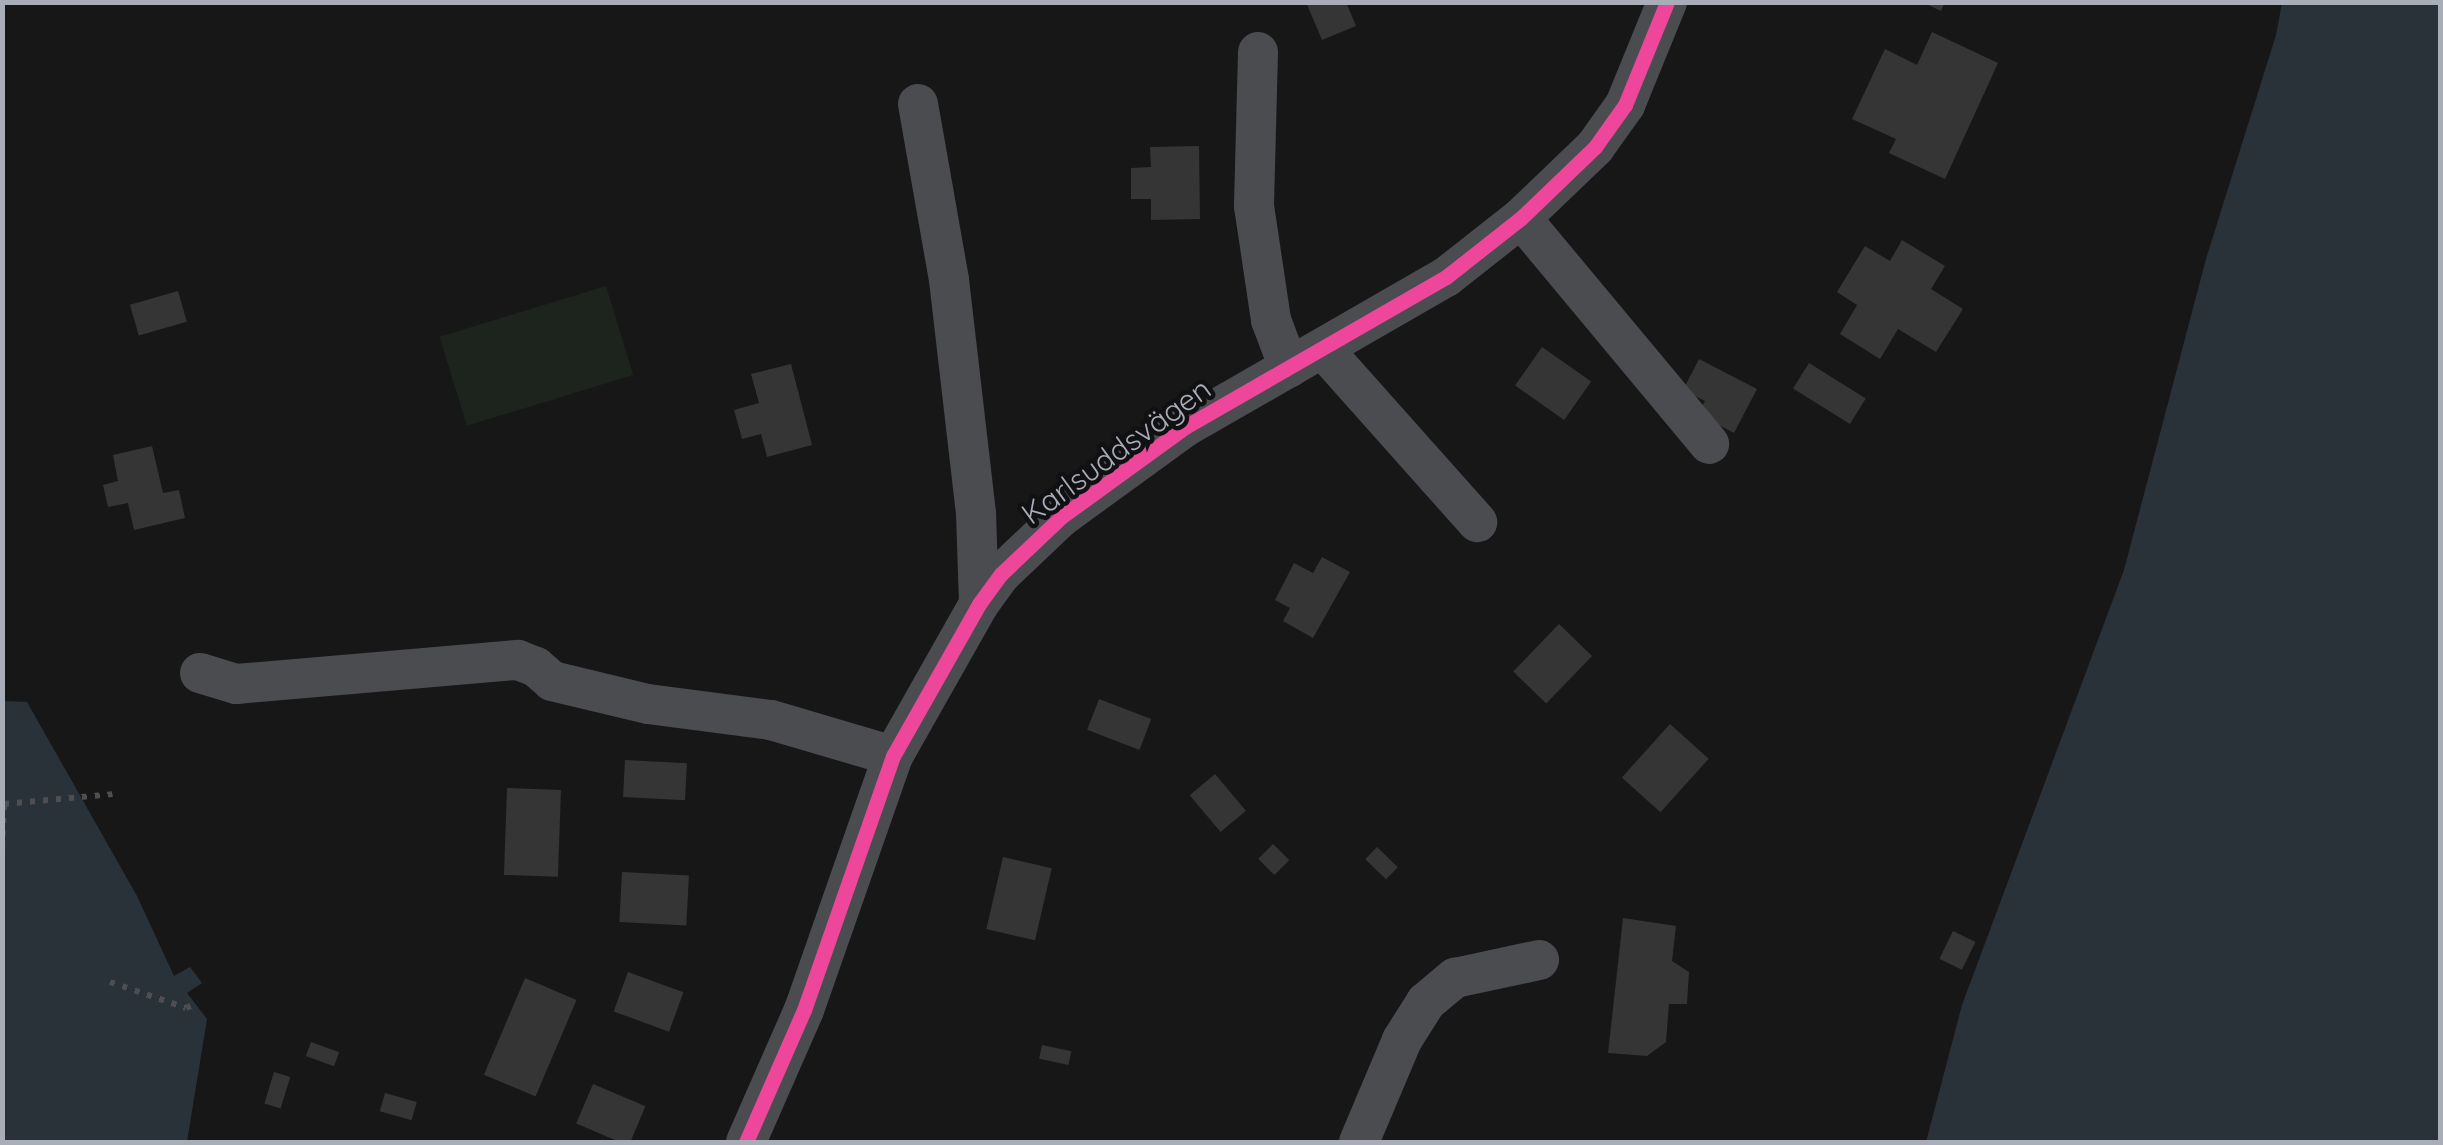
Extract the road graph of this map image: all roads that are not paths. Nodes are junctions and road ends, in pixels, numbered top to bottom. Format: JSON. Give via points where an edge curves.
{"nodes":[{"id":1,"x":1667,"y":2,"type":"edge"},
{"id":2,"x":1258,"y":52,"type":"dead end"},
{"id":3,"x":918,"y":104,"type":"dead end"},
{"id":4,"x":1521,"y":218,"type":"junction"},
{"id":5,"x":1306,"y":359,"type":"junction"},
{"id":6,"x":1709,"y":444,"type":"dead end"},
{"id":7,"x":1476,"y":522,"type":"dead end"},
{"id":8,"x":979,"y":604,"type":"junction"},
{"id":9,"x":200,"y":673,"type":"dead end"},
{"id":10,"x":893,"y":756,"type":"junction"},
{"id":11,"x":1539,"y":960,"type":"dead end"},
{"id":12,"x":746,"y":1142,"type":"edge"},
{"id":13,"x":1359,"y":1142,"type":"edge"}],
"edges":[{"from":1,"to":4,"type":"street","name":"Karlsuddsvägen","via":[[1625,105],[1595,147]]},
{"from":2,"to":5,"type":"street","via":[[1254,206],[1272,320]]},
{"from":3,"to":8,"type":"street","name":"Karlsuddsvägen","via":[[954,319]]},
{"from":4,"to":5,"type":"street","name":"Karlsuddsvägen","via":[[1446,277]]},
{"from":4,"to":6,"type":"street"},
{"from":5,"to":7,"type":"street"},
{"from":5,"to":8,"type":"street","name":"Karlsuddsvägen","via":[[1185,427],[1062,517]]},
{"from":8,"to":10,"type":"street","name":"Karlsuddsvägen"},
{"from":9,"to":10,"type":"street","via":[[236,684],[518,660],[552,681],[648,704],[771,720]]},
{"from":10,"to":12,"type":"street","name":"Karlsuddsvägen","via":[[804,1010]]},
{"from":11,"to":13,"type":"street","via":[[1455,978],[1426,1002],[1402,1040]]}]}
